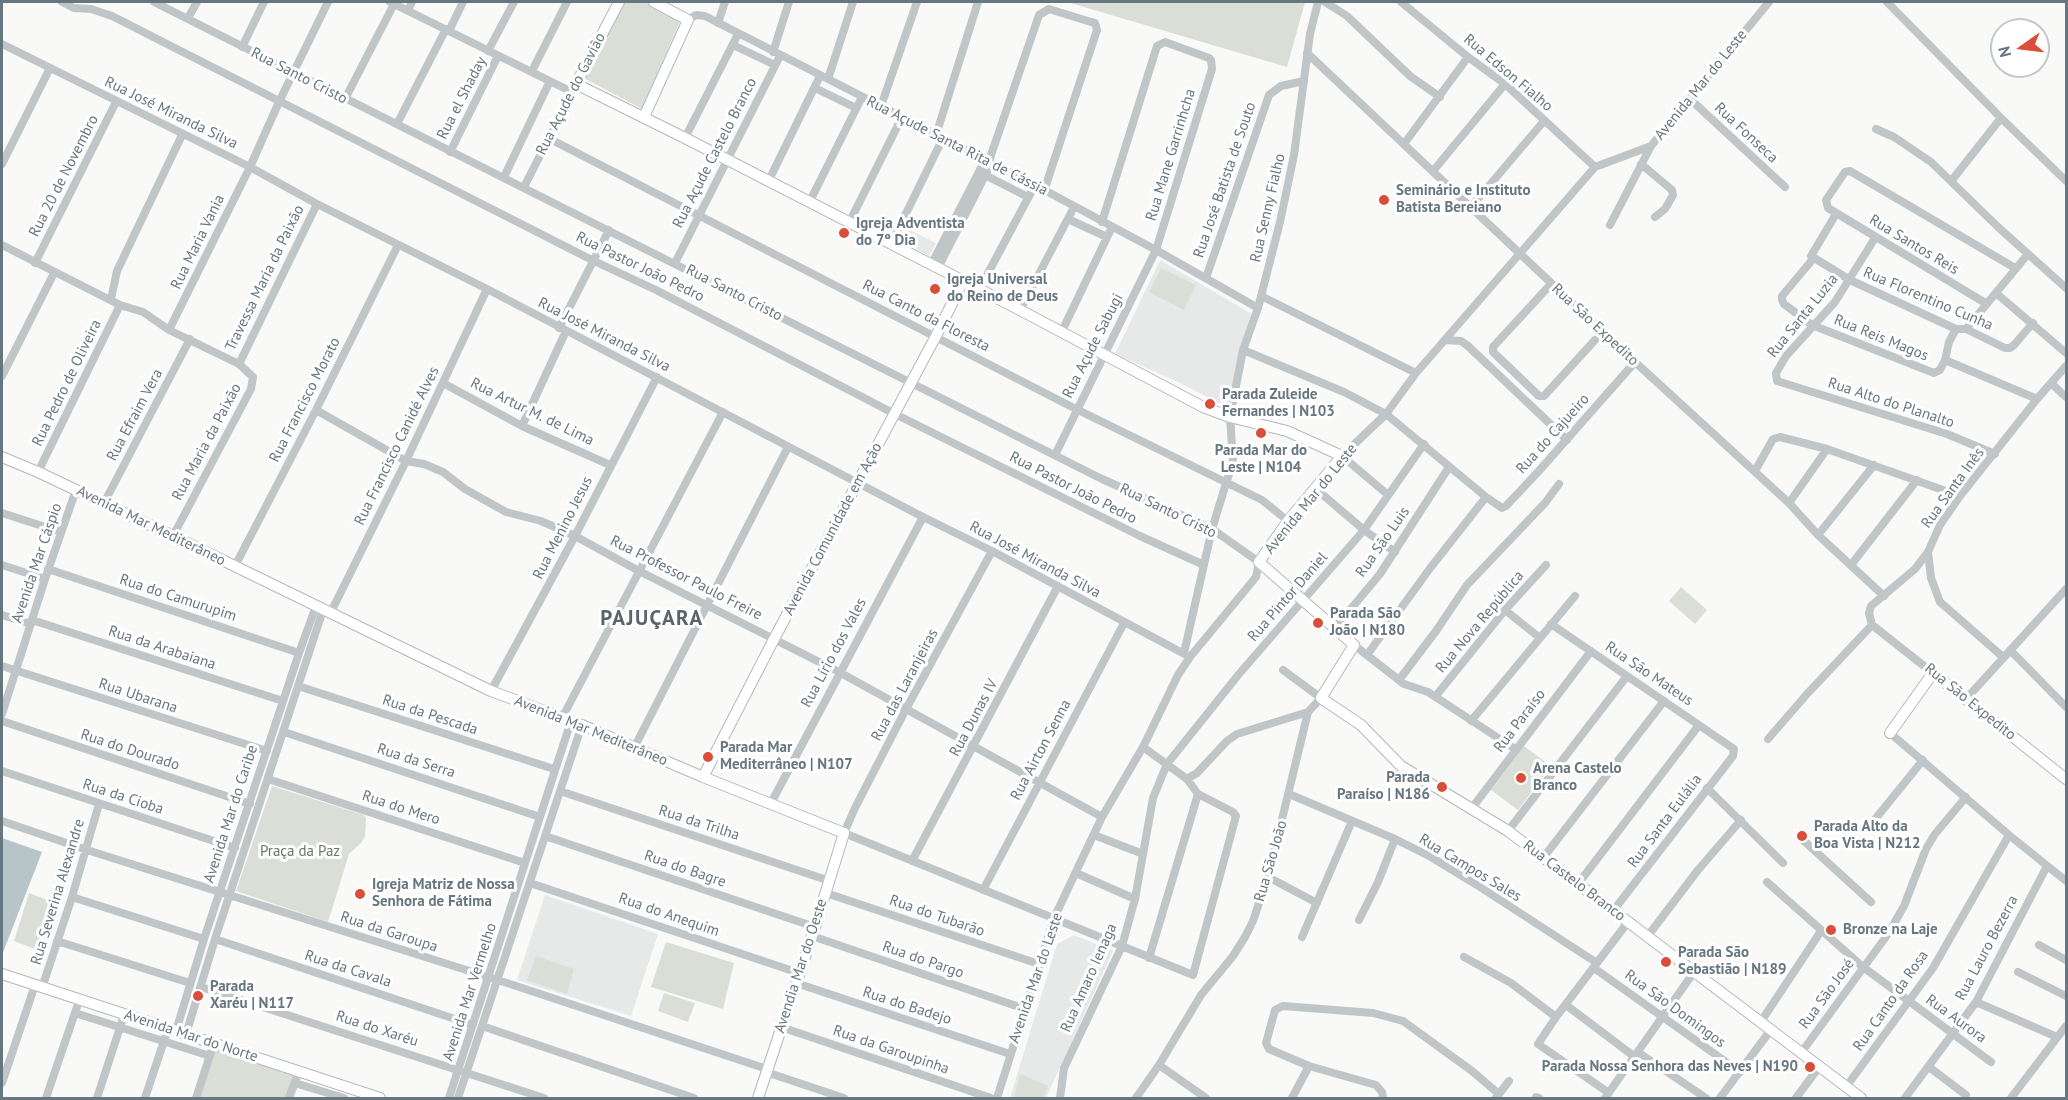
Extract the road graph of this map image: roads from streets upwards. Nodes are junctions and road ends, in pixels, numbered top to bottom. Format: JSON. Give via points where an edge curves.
{"nodes":[{"id":1,"x":62,"y":2,"type":"edge"},
{"id":2,"x":154,"y":2,"type":"edge"},
{"id":3,"x":197,"y":2,"type":"edge"},
{"id":4,"x":264,"y":2,"type":"edge"},
{"id":5,"x":328,"y":2,"type":"edge"},
{"id":6,"x":463,"y":2,"type":"edge"},
{"id":7,"x":514,"y":2,"type":"edge"},
{"id":8,"x":567,"y":2,"type":"edge"},
{"id":9,"x":619,"y":2,"type":"edge"},
{"id":10,"x":656,"y":2,"type":"edge"},
{"id":11,"x":725,"y":2,"type":"edge"},
{"id":12,"x":789,"y":2,"type":"edge"},
{"id":13,"x":853,"y":2,"type":"edge"},
{"id":14,"x":917,"y":2,"type":"edge"},
{"id":15,"x":978,"y":2,"type":"edge"},
{"id":16,"x":1318,"y":2,"type":"edge"},
{"id":17,"x":1325,"y":2,"type":"edge"},
{"id":18,"x":1401,"y":2,"type":"edge"},
{"id":19,"x":1769,"y":2,"type":"edge"},
{"id":20,"x":1888,"y":2,"type":"edge"},
{"id":21,"x":392,"y":3,"type":"edge"},
{"id":22,"x":410,"y":6,"type":"edge"},
{"id":23,"x":188,"y":18,"type":"junction"},
{"id":24,"x":688,"y":20,"type":"junction"},
{"id":25,"x":718,"y":23,"type":"junction"},
{"id":26,"x":447,"y":30,"type":"junction"},
{"id":27,"x":738,"y":34,"type":"junction"},
{"id":28,"x":2,"y":44,"type":"edge"},
{"id":29,"x":733,"y":45,"type":"junction"},
{"id":30,"x":242,"y":47,"type":"junction"},
{"id":31,"x":488,"y":51,"type":"junction"},
{"id":32,"x":1307,"y":53,"type":"junction"},
{"id":33,"x":777,"y":54,"type":"junction"},
{"id":34,"x":498,"y":56,"type":"junction"},
{"id":35,"x":1468,"y":57,"type":"junction"},
{"id":36,"x":776,"y":65,"type":"junction"},
{"id":37,"x":50,"y":68,"type":"junction"},
{"id":38,"x":532,"y":72,"type":"junction"},
{"id":39,"x":293,"y":73,"type":"junction"},
{"id":40,"x":824,"y":77,"type":"junction"},
{"id":41,"x":550,"y":81,"type":"junction"},
{"id":42,"x":1304,"y":81,"type":"junction"},
{"id":43,"x":1505,"y":84,"type":"junction"},
{"id":44,"x":815,"y":87,"type":"junction"},
{"id":45,"x":574,"y":88,"type":"junction"},
{"id":46,"x":862,"y":97,"type":"junction"},
{"id":47,"x":1440,"y":97,"type":"junction"},
{"id":48,"x":345,"y":99,"type":"junction"},
{"id":49,"x":1690,"y":99,"type":"junction"},
{"id":50,"x":116,"y":102,"type":"junction"},
{"id":51,"x":279,"y":102,"type":"junction"},
{"id":52,"x":881,"y":106,"type":"junction"},
{"id":53,"x":856,"y":108,"type":"junction"},
{"id":54,"x":644,"y":117,"type":"junction"},
{"id":55,"x":902,"y":117,"type":"junction"},
{"id":56,"x":2001,"y":118,"type":"junction"},
{"id":57,"x":1544,"y":121,"type":"junction"},
{"id":58,"x":398,"y":124,"type":"junction"},
{"id":59,"x":1876,"y":129,"type":"dead end"},
{"id":60,"x":182,"y":135,"type":"junction"},
{"id":61,"x":939,"y":137,"type":"junction"},
{"id":62,"x":548,"y":138,"type":"junction"},
{"id":63,"x":685,"y":138,"type":"junction"},
{"id":64,"x":1404,"y":144,"type":"junction"},
{"id":65,"x":1652,"y":146,"type":"junction"},
{"id":66,"x":450,"y":152,"type":"junction"},
{"id":67,"x":726,"y":160,"type":"junction"},
{"id":68,"x":989,"y":161,"type":"junction"},
{"id":69,"x":2,"y":164,"type":"edge"},
{"id":70,"x":1641,"y":164,"type":"junction"},
{"id":71,"x":250,"y":167,"type":"junction"},
{"id":72,"x":1595,"y":167,"type":"junction"},
{"id":73,"x":1433,"y":171,"type":"junction"},
{"id":74,"x":982,"y":174,"type":"junction"},
{"id":75,"x":504,"y":177,"type":"junction"},
{"id":76,"x":1952,"y":180,"type":"junction"},
{"id":77,"x":2067,"y":181,"type":"edge"},
{"id":78,"x":768,"y":182,"type":"junction"},
{"id":79,"x":1035,"y":185,"type":"junction"},
{"id":80,"x":1785,"y":187,"type":"dead end"},
{"id":81,"x":524,"y":188,"type":"junction"},
{"id":82,"x":1044,"y":191,"type":"junction"},
{"id":83,"x":1028,"y":197,"type":"junction"},
{"id":84,"x":809,"y":203,"type":"junction"},
{"id":85,"x":317,"y":204,"type":"junction"},
{"id":86,"x":1074,"y":207,"type":"junction"},
{"id":87,"x":1471,"y":207,"type":"junction"},
{"id":88,"x":1836,"y":214,"type":"junction"},
{"id":89,"x":699,"y":215,"type":"junction"},
{"id":90,"x":1655,"y":217,"type":"dead end"},
{"id":91,"x":1068,"y":219,"type":"junction"},
{"id":92,"x":1102,"y":222,"type":"junction"},
{"id":93,"x":849,"y":223,"type":"junction"},
{"id":94,"x":1610,"y":225,"type":"dead end"},
{"id":95,"x":1112,"y":226,"type":"junction"},
{"id":96,"x":609,"y":230,"type":"junction"},
{"id":97,"x":1107,"y":237,"type":"junction"},
{"id":98,"x":1875,"y":238,"type":"junction"},
{"id":99,"x":891,"y":244,"type":"junction"},
{"id":100,"x":2,"y":245,"type":"edge"},
{"id":101,"x":398,"y":245,"type":"junction"},
{"id":102,"x":1155,"y":250,"type":"junction"},
{"id":103,"x":1519,"y":254,"type":"junction"},
{"id":104,"x":2028,"y":254,"type":"junction"},
{"id":105,"x":1812,"y":257,"type":"junction"},
{"id":106,"x":594,"y":261,"type":"junction"},
{"id":107,"x":35,"y":263,"type":"junction"},
{"id":108,"x":675,"y":263,"type":"junction"},
{"id":109,"x":935,"y":266,"type":"junction"},
{"id":110,"x":2015,"y":268,"type":"junction"},
{"id":111,"x":54,"y":273,"type":"junction"},
{"id":112,"x":1206,"y":278,"type":"junction"},
{"id":113,"x":1850,"y":280,"type":"junction"},
{"id":114,"x":963,"y":281,"type":"junction"},
{"id":115,"x":1551,"y":284,"type":"junction"},
{"id":116,"x":2067,"y":288,"type":"edge"},
{"id":117,"x":487,"y":289,"type":"junction"},
{"id":118,"x":979,"y":290,"type":"junction"},
{"id":119,"x":1996,"y":293,"type":"junction"},
{"id":120,"x":1261,"y":296,"type":"junction"},
{"id":121,"x":111,"y":299,"type":"junction"},
{"id":122,"x":1987,"y":304,"type":"junction"},
{"id":123,"x":120,"y":305,"type":"junction"},
{"id":124,"x":1258,"y":309,"type":"junction"},
{"id":125,"x":1020,"y":310,"type":"junction"},
{"id":126,"x":2033,"y":323,"type":"junction"},
{"id":127,"x":1815,"y":326,"type":"junction"},
{"id":128,"x":562,"y":329,"type":"junction"},
{"id":129,"x":1961,"y":329,"type":"junction"},
{"id":130,"x":169,"y":330,"type":"junction"},
{"id":131,"x":1062,"y":331,"type":"junction"},
{"id":132,"x":936,"y":336,"type":"junction"},
{"id":133,"x":190,"y":339,"type":"junction"},
{"id":134,"x":1445,"y":340,"type":"junction"},
{"id":135,"x":1595,"y":340,"type":"dead end"},
{"id":136,"x":1243,"y":350,"type":"junction"},
{"id":137,"x":2067,"y":353,"type":"edge"},
{"id":138,"x":1104,"y":355,"type":"junction"},
{"id":139,"x":1944,"y":360,"type":"junction"},
{"id":140,"x":1635,"y":362,"type":"junction"},
{"id":141,"x":238,"y":364,"type":"junction"},
{"id":142,"x":2067,"y":366,"type":"edge"},
{"id":143,"x":1416,"y":373,"type":"junction"},
{"id":144,"x":2,"y":376,"type":"edge"},
{"id":145,"x":657,"y":377,"type":"junction"},
{"id":146,"x":1777,"y":381,"type":"joint"},
{"id":147,"x":442,"y":383,"type":"junction"},
{"id":148,"x":911,"y":383,"type":"junction"},
{"id":149,"x":2051,"y":383,"type":"junction"},
{"id":150,"x":2067,"y":398,"type":"edge"},
{"id":151,"x":2037,"y":399,"type":"junction"},
{"id":152,"x":1076,"y":409,"type":"junction"},
{"id":153,"x":316,"y":410,"type":"junction"},
{"id":154,"x":723,"y":412,"type":"junction"},
{"id":155,"x":895,"y":414,"type":"junction"},
{"id":156,"x":1386,"y":414,"type":"junction"},
{"id":157,"x":1230,"y":417,"type":"junction"},
{"id":158,"x":522,"y":426,"type":"junction"},
{"id":159,"x":1567,"y":440,"type":"junction"},
{"id":160,"x":1424,"y":444,"type":"junction"},
{"id":161,"x":788,"y":447,"type":"junction"},
{"id":162,"x":1827,"y":449,"type":"junction"},
{"id":163,"x":1995,"y":454,"type":"junction"},
{"id":164,"x":1055,"y":455,"type":"junction"},
{"id":165,"x":1342,"y":456,"type":"junction"},
{"id":166,"x":2,"y":457,"type":"edge"},
{"id":167,"x":406,"y":461,"type":"junction"},
{"id":168,"x":610,"y":465,"type":"junction"},
{"id":169,"x":1875,"y":465,"type":"junction"},
{"id":170,"x":1449,"y":467,"type":"junction"},
{"id":171,"x":1755,"y":471,"type":"junction"},
{"id":172,"x":38,"y":472,"type":"junction"},
{"id":173,"x":1917,"y":480,"type":"junction"},
{"id":174,"x":859,"y":482,"type":"junction"},
{"id":175,"x":1226,"y":482,"type":"junction"},
{"id":176,"x":1559,"y":484,"type":"dead end"},
{"id":177,"x":1316,"y":489,"type":"junction"},
{"id":178,"x":76,"y":490,"type":"junction"},
{"id":179,"x":1387,"y":494,"type":"junction"},
{"id":180,"x":1960,"y":496,"type":"junction"},
{"id":181,"x":1486,"y":497,"type":"junction"},
{"id":182,"x":104,"y":503,"type":"junction"},
{"id":183,"x":1789,"y":503,"type":"junction"},
{"id":184,"x":2,"y":513,"type":"edge"},
{"id":185,"x":923,"y":517,"type":"junction"},
{"id":186,"x":1288,"y":521,"type":"junction"},
{"id":187,"x":1212,"y":530,"type":"junction"},
{"id":188,"x":1364,"y":530,"type":"junction"},
{"id":189,"x":61,"y":532,"type":"junction"},
{"id":190,"x":1818,"y":535,"type":"junction"},
{"id":191,"x":173,"y":536,"type":"junction"},
{"id":192,"x":575,"y":536,"type":"junction"},
{"id":193,"x":992,"y":551,"type":"junction"},
{"id":194,"x":1395,"y":552,"type":"junction"},
{"id":195,"x":1928,"y":552,"type":"junction"},
{"id":196,"x":1259,"y":562,"type":"junction"},
{"id":197,"x":2,"y":565,"type":"edge"},
{"id":198,"x":1204,"y":565,"type":"junction"},
{"id":199,"x":1546,"y":565,"type":"dead end"},
{"id":200,"x":235,"y":566,"type":"junction"},
{"id":201,"x":1851,"y":566,"type":"junction"},
{"id":202,"x":48,"y":569,"type":"junction"},
{"id":203,"x":639,"y":571,"type":"junction"},
{"id":204,"x":45,"y":579,"type":"junction"},
{"id":205,"x":1058,"y":586,"type":"junction"},
{"id":206,"x":2067,"y":589,"type":"edge"},
{"id":207,"x":1575,"y":596,"type":"dead end"},
{"id":208,"x":1884,"y":596,"type":"junction"},
{"id":209,"x":2059,"y":598,"type":"junction"},
{"id":210,"x":1302,"y":601,"type":"junction"},
{"id":211,"x":707,"y":604,"type":"junction"},
{"id":212,"x":2067,"y":605,"type":"edge"},
{"id":213,"x":323,"y":610,"type":"junction"},
{"id":214,"x":1505,"y":610,"type":"junction"},
{"id":215,"x":2,"y":615,"type":"edge"},
{"id":216,"x":32,"y":622,"type":"junction"},
{"id":217,"x":1124,"y":623,"type":"junction"},
{"id":218,"x":1551,"y":624,"type":"junction"},
{"id":219,"x":1872,"y":625,"type":"junction"},
{"id":220,"x":1334,"y":629,"type":"junction"},
{"id":221,"x":1540,"y":638,"type":"junction"},
{"id":222,"x":774,"y":639,"type":"junction"},
{"id":223,"x":1353,"y":645,"type":"junction"},
{"id":224,"x":1591,"y":651,"type":"junction"},
{"id":225,"x":299,"y":653,"type":"junction"},
{"id":226,"x":2006,"y":653,"type":"junction"},
{"id":227,"x":1187,"y":655,"type":"junction"},
{"id":228,"x":1367,"y":655,"type":"junction"},
{"id":229,"x":2,"y":666,"type":"edge"},
{"id":230,"x":1283,"y":670,"type":"dead end"},
{"id":231,"x":16,"y":671,"type":"junction"},
{"id":232,"x":839,"y":672,"type":"junction"},
{"id":233,"x":1933,"y":673,"type":"junction"},
{"id":234,"x":1627,"y":676,"type":"junction"},
{"id":235,"x":1399,"y":681,"type":"junction"},
{"id":236,"x":298,"y":686,"type":"junction"},
{"id":237,"x":491,"y":691,"type":"junction"},
{"id":238,"x":1435,"y":697,"type":"junction"},
{"id":239,"x":1321,"y":698,"type":"junction"},
{"id":240,"x":1966,"y":699,"type":"junction"},
{"id":241,"x":283,"y":701,"type":"junction"},
{"id":242,"x":1664,"y":701,"type":"junction"},
{"id":243,"x":2067,"y":707,"type":"edge"},
{"id":244,"x":906,"y":709,"type":"junction"},
{"id":245,"x":1308,"y":712,"type":"junction"},
{"id":246,"x":2,"y":714,"type":"edge"},
{"id":247,"x":566,"y":720,"type":"junction"},
{"id":248,"x":2,"y":721,"type":"edge"},
{"id":249,"x":1472,"y":721,"type":"junction"},
{"id":250,"x":582,"y":725,"type":"junction"},
{"id":251,"x":1699,"y":725,"type":"junction"},
{"id":252,"x":284,"y":732,"type":"junction"},
{"id":253,"x":1890,"y":732,"type":"joint"},
{"id":254,"x":1768,"y":740,"type":"dead end"},
{"id":255,"x":974,"y":745,"type":"junction"},
{"id":256,"x":1143,"y":747,"type":"junction"},
{"id":257,"x":1731,"y":747,"type":"joint"},
{"id":258,"x":634,"y":748,"type":"junction"},
{"id":259,"x":1515,"y":749,"type":"junction"},
{"id":260,"x":267,"y":751,"type":"junction"},
{"id":261,"x":1923,"y":760,"type":"junction"},
{"id":262,"x":1167,"y":764,"type":"junction"},
{"id":263,"x":554,"y":770,"type":"junction"},
{"id":264,"x":2,"y":771,"type":"edge"},
{"id":265,"x":703,"y":777,"type":"junction"},
{"id":266,"x":1187,"y":778,"type":"junction"},
{"id":267,"x":268,"y":779,"type":"junction"},
{"id":268,"x":2067,"y":779,"type":"edge"},
{"id":269,"x":1039,"y":781,"type":"junction"},
{"id":270,"x":1707,"y":788,"type":"junction"},
{"id":271,"x":560,"y":791,"type":"junction"},
{"id":272,"x":1198,"y":794,"type":"junction"},
{"id":273,"x":1289,"y":794,"type":"junction"},
{"id":274,"x":1966,"y":797,"type":"junction"},
{"id":275,"x":771,"y":803,"type":"junction"},
{"id":276,"x":99,"y":804,"type":"junction"},
{"id":277,"x":250,"y":804,"type":"junction"},
{"id":278,"x":1472,"y":808,"type":"junction"},
{"id":279,"x":540,"y":817,"type":"junction"},
{"id":280,"x":1102,"y":817,"type":"junction"},
{"id":281,"x":1741,"y":820,"type":"junction"},
{"id":282,"x":2,"y":821,"type":"edge"},
{"id":283,"x":1352,"y":821,"type":"junction"},
{"id":284,"x":1872,"y":823,"type":"dead end"},
{"id":285,"x":1508,"y":831,"type":"junction"},
{"id":286,"x":844,"y":833,"type":"junction"},
{"id":287,"x":1094,"y":835,"type":"junction"},
{"id":288,"x":2009,"y":835,"type":"junction"},
{"id":289,"x":545,"y":836,"type":"junction"},
{"id":290,"x":1395,"y":839,"type":"junction"},
{"id":291,"x":1803,"y":840,"type":"dead end"},
{"id":292,"x":235,"y":848,"type":"junction"},
{"id":293,"x":87,"y":850,"type":"junction"},
{"id":294,"x":1143,"y":854,"type":"junction"},
{"id":295,"x":1544,"y":858,"type":"junction"},
{"id":296,"x":912,"y":861,"type":"junction"},
{"id":297,"x":525,"y":863,"type":"junction"},
{"id":298,"x":1783,"y":863,"type":"dead end"},
{"id":299,"x":2047,"y":866,"type":"junction"},
{"id":300,"x":1076,"y":873,"type":"junction"},
{"id":301,"x":1268,"y":877,"type":"junction"},
{"id":302,"x":830,"y":881,"type":"junction"},
{"id":303,"x":2067,"y":881,"type":"edge"},
{"id":304,"x":1767,"y":882,"type":"dead end"},
{"id":305,"x":530,"y":883,"type":"junction"},
{"id":306,"x":1578,"y":884,"type":"junction"},
{"id":307,"x":983,"y":890,"type":"junction"},
{"id":308,"x":220,"y":892,"type":"junction"},
{"id":309,"x":826,"y":893,"type":"junction"},
{"id":310,"x":231,"y":895,"type":"junction"},
{"id":311,"x":72,"y":897,"type":"junction"},
{"id":312,"x":1135,"y":899,"type":"junction"},
{"id":313,"x":1871,"y":902,"type":"dead end"},
{"id":314,"x":1317,"y":903,"type":"junction"},
{"id":315,"x":1613,"y":911,"type":"junction"},
{"id":316,"x":1054,"y":918,"type":"junction"},
{"id":317,"x":1359,"y":920,"type":"dead end"},
{"id":318,"x":1628,"y":922,"type":"junction"},
{"id":319,"x":1821,"y":931,"type":"junction"},
{"id":320,"x":814,"y":932,"type":"junction"},
{"id":321,"x":1647,"y":936,"type":"junction"},
{"id":322,"x":1302,"y":937,"type":"dead end"},
{"id":323,"x":204,"y":939,"type":"junction"},
{"id":324,"x":215,"y":939,"type":"junction"},
{"id":325,"x":57,"y":941,"type":"junction"},
{"id":326,"x":2039,"y":945,"type":"dead end"},
{"id":327,"x":1122,"y":946,"type":"junction"},
{"id":328,"x":1149,"y":957,"type":"junction"},
{"id":329,"x":1464,"y":957,"type":"dead end"},
{"id":330,"x":2067,"y":960,"type":"edge"},
{"id":331,"x":1039,"y":964,"type":"junction"},
{"id":332,"x":1595,"y":965,"type":"junction"},
{"id":333,"x":1863,"y":967,"type":"junction"},
{"id":334,"x":1694,"y":972,"type":"junction"},
{"id":335,"x":2018,"y":972,"type":"dead end"},
{"id":336,"x":2,"y":974,"type":"edge"},
{"id":337,"x":488,"y":978,"type":"junction"},
{"id":338,"x":798,"y":978,"type":"junction"},
{"id":339,"x":498,"y":980,"type":"junction"},
{"id":340,"x":190,"y":983,"type":"junction"},
{"id":341,"x":38,"y":986,"type":"junction"},
{"id":342,"x":201,"y":987,"type":"junction"},
{"id":343,"x":2067,"y":996,"type":"edge"},
{"id":344,"x":79,"y":1001,"type":"junction"},
{"id":345,"x":1909,"y":1002,"type":"junction"},
{"id":346,"x":1976,"y":1002,"type":"junction"},
{"id":347,"x":1566,"y":1005,"type":"junction"},
{"id":348,"x":1025,"y":1009,"type":"junction"},
{"id":349,"x":75,"y":1013,"type":"junction"},
{"id":350,"x":124,"y":1015,"type":"junction"},
{"id":351,"x":1556,"y":1017,"type":"junction"},
{"id":352,"x":1662,"y":1017,"type":"junction"},
{"id":353,"x":1760,"y":1023,"type":"junction"},
{"id":354,"x":473,"y":1025,"type":"junction"},
{"id":355,"x":483,"y":1026,"type":"junction"},
{"id":356,"x":2067,"y":1026,"type":"edge"},
{"id":357,"x":120,"y":1027,"type":"junction"},
{"id":358,"x":781,"y":1027,"type":"junction"},
{"id":359,"x":177,"y":1031,"type":"junction"},
{"id":360,"x":1770,"y":1031,"type":"junction"},
{"id":361,"x":1953,"y":1034,"type":"junction"},
{"id":362,"x":2058,"y":1037,"type":"junction"},
{"id":363,"x":164,"y":1041,"type":"junction"},
{"id":364,"x":214,"y":1043,"type":"junction"},
{"id":365,"x":1801,"y":1053,"type":"junction"},
{"id":366,"x":1010,"y":1054,"type":"junction"},
{"id":367,"x":1637,"y":1055,"type":"junction"},
{"id":368,"x":210,"y":1056,"type":"junction"},
{"id":369,"x":1991,"y":1062,"type":"dead end"},
{"id":370,"x":1159,"y":1065,"type":"junction"},
{"id":371,"x":1309,"y":1066,"type":"junction"},
{"id":372,"x":1819,"y":1067,"type":"junction"},
{"id":373,"x":1929,"y":1067,"type":"junction"},
{"id":374,"x":299,"y":1071,"type":"junction"},
{"id":375,"x":767,"y":1071,"type":"junction"},
{"id":376,"x":462,"y":1072,"type":"junction"},
{"id":377,"x":1740,"y":1072,"type":"junction"},
{"id":378,"x":1509,"y":1081,"type":"dead end"},
{"id":379,"x":2,"y":1083,"type":"edge"},
{"id":380,"x":295,"y":1083,"type":"junction"},
{"id":381,"x":344,"y":1085,"type":"junction"},
{"id":382,"x":1846,"y":1087,"type":"junction"},
{"id":383,"x":1966,"y":1095,"type":"dead end"},
{"id":384,"x":1498,"y":1096,"type":"edge"},
{"id":385,"x":1607,"y":1096,"type":"edge"},
{"id":386,"x":1201,"y":1097,"type":"edge"},
{"id":387,"x":46,"y":1098,"type":"edge"},
{"id":388,"x":97,"y":1098,"type":"edge"},
{"id":389,"x":146,"y":1098,"type":"edge"},
{"id":390,"x":196,"y":1098,"type":"edge"},
{"id":391,"x":289,"y":1098,"type":"edge"},
{"id":392,"x":340,"y":1098,"type":"edge"},
{"id":393,"x":381,"y":1098,"type":"edge"},
{"id":394,"x":449,"y":1098,"type":"edge"},
{"id":395,"x":458,"y":1098,"type":"edge"},
{"id":396,"x":544,"y":1098,"type":"edge"},
{"id":397,"x":694,"y":1098,"type":"edge"},
{"id":398,"x":758,"y":1098,"type":"edge"},
{"id":399,"x":844,"y":1098,"type":"edge"},
{"id":400,"x":991,"y":1098,"type":"edge"},
{"id":401,"x":997,"y":1098,"type":"edge"},
{"id":402,"x":1060,"y":1098,"type":"edge"},
{"id":403,"x":1136,"y":1098,"type":"edge"},
{"id":404,"x":1292,"y":1098,"type":"edge"},
{"id":405,"x":1384,"y":1098,"type":"edge"},
{"id":406,"x":1706,"y":1098,"type":"edge"},
{"id":407,"x":1720,"y":1098,"type":"edge"},
{"id":408,"x":1796,"y":1098,"type":"edge"},
{"id":409,"x":1862,"y":1098,"type":"edge"},
{"id":410,"x":1905,"y":1098,"type":"edge"},
{"id":411,"x":2011,"y":1098,"type":"edge"}],
"edges":[{"from":1,"to":51,"type":"street","name":"Rua Pastor João Pedro","via":[[112,16]]},
{"from":2,"to":23,"type":"street","name":"Rua Santo Cristo"},
{"from":3,"to":23,"type":"street"},
{"from":4,"to":30,"type":"street"},
{"from":5,"to":39,"type":"street","name":"Rua Maria Vania"},
{"from":6,"to":26,"type":"street"},
{"from":7,"to":31,"type":"street"},
{"from":8,"to":38,"type":"street"},
{"from":9,"to":45,"type":"street","name":"Rua Açude do Gavião"},
{"from":10,"to":24,"type":"street","name":"Rua Açude Santa Rita de Cássia"},
{"from":11,"to":25,"type":"street"},
{"from":12,"to":33,"type":"street","name":"Rua Açude Castelo Branco"},
{"from":13,"to":40,"type":"street"},
{"from":14,"to":52,"type":"street"},
{"from":15,"to":61,"type":"street"},
{"from":16,"to":32,"type":"street","name":"Rua Senny Fialho"},
{"from":17,"to":47,"type":"street","via":[[1347,16],[1410,76]]},
{"from":18,"to":35,"type":"street","name":"Rua Edson Fialho"},
{"from":19,"to":49,"type":"street","name":"Avenida Mar do Leste"},
{"from":20,"to":56,"type":"street"},
{"from":21,"to":22,"type":"street"},
{"from":21,"to":48,"type":"street"},
{"from":22,"to":26,"type":"street"},
{"from":23,"to":30,"type":"street","name":"Rua Santo Cristo"},
{"from":24,"to":25,"type":"street","name":"Rua Açude Santa Rita de Cássia","via":[[703,15]]},
{"from":24,"to":54,"type":"street"},
{"from":25,"to":27,"type":"street","name":"Rua Açude Santa Rita de Cássia"},
{"from":26,"to":31,"type":"street"},
{"from":26,"to":58,"type":"street"},
{"from":27,"to":29,"type":"street"},
{"from":27,"to":33,"type":"street","name":"Rua Açude Santa Rita de Cássia"},
{"from":28,"to":37,"type":"street","name":"Rua José Miranda Silva"},
{"from":29,"to":36,"type":"street"},
{"from":29,"to":63,"type":"street"},
{"from":30,"to":39,"type":"street","name":"Rua Santo Cristo"},
{"from":31,"to":34,"type":"street"},
{"from":32,"to":42,"type":"street","name":"Rua Senny Fialho"},
{"from":32,"to":64,"type":"street","name":"Rua São Expedito"},
{"from":33,"to":36,"type":"street","name":"Rua Açude Castelo Branco"},
{"from":33,"to":40,"type":"street","name":"Rua Açude Santa Rita de Cássia"},
{"from":34,"to":38,"type":"street"},
{"from":34,"to":66,"type":"street","name":"Rua el Shaday"},
{"from":35,"to":43,"type":"street","name":"Rua Edson Fialho"},
{"from":35,"to":47,"type":"street"},
{"from":36,"to":67,"type":"street","name":"Rua Açude Castelo Branco"},
{"from":37,"to":50,"type":"street","name":"Rua José Miranda Silva"},
{"from":37,"to":69,"type":"street"},
{"from":38,"to":41,"type":"street"},
{"from":39,"to":48,"type":"street","name":"Rua Santo Cristo"},
{"from":39,"to":51,"type":"street","name":"Rua Maria Vania"},
{"from":40,"to":44,"type":"street"},
{"from":40,"to":46,"type":"street","name":"Rua Açude Santa Rita de Cássia"},
{"from":41,"to":45,"type":"street"},
{"from":41,"to":75,"type":"street"},
{"from":42,"to":112,"type":"street","name":"Rua José Batista de Souto","via":[[1281,86],[1269,95]]},
{"from":42,"to":120,"type":"street","name":"Rua Senny Fialho","via":[[1294,155]]},
{"from":43,"to":57,"type":"street","name":"Rua Edson Fialho"},
{"from":43,"to":73,"type":"street"},
{"from":44,"to":53,"type":"street"},
{"from":44,"to":78,"type":"street"},
{"from":45,"to":54,"type":"street"},
{"from":45,"to":62,"type":"street","name":"Rua Açude do Gavião"},
{"from":46,"to":52,"type":"street","name":"Rua Açude Santa Rita de Cássia"},
{"from":46,"to":53,"type":"street"},
{"from":47,"to":64,"type":"street"},
{"from":48,"to":58,"type":"street","name":"Rua Santo Cristo"},
{"from":49,"to":65,"type":"street","name":"Avenida Mar do Leste"},
{"from":49,"to":80,"type":"street","name":"Rua Fonseca"},
{"from":50,"to":60,"type":"street","name":"Rua José Miranda Silva"},
{"from":50,"to":107,"type":"street","name":"Rua 20 de Novembro"},
{"from":51,"to":71,"type":"street","name":"Rua Maria Vania"},
{"from":51,"to":106,"type":"street","name":"Rua Pastor João Pedro"},
{"from":52,"to":55,"type":"street","name":"Rua Açude Santa Rita de Cássia"},
{"from":53,"to":84,"type":"street"},
{"from":54,"to":63,"type":"street"},
{"from":55,"to":61,"type":"street","name":"Rua Açude Santa Rita de Cássia"},
{"from":55,"to":93,"type":"street"},
{"from":56,"to":76,"type":"street"},
{"from":56,"to":77,"type":"street"},
{"from":57,"to":72,"type":"street","name":"Rua Edson Fialho"},
{"from":57,"to":87,"type":"street"},
{"from":58,"to":66,"type":"street","name":"Rua Santo Cristo"},
{"from":59,"to":76,"type":"street","via":[[1912,148]]},
{"from":60,"to":71,"type":"street","name":"Rua José Miranda Silva"},
{"from":60,"to":121,"type":"street","via":[[117,271]]},
{"from":61,"to":68,"type":"street","name":"Rua Açude Santa Rita de Cássia"},
{"from":61,"to":99,"type":"street"},
{"from":62,"to":81,"type":"street","name":"Rua Açude do Gavião"},
{"from":62,"to":89,"type":"street","name":"Rua Canto da Floresta"},
{"from":63,"to":67,"type":"street"},
{"from":64,"to":73,"type":"street","name":"Rua São Expedito"},
{"from":65,"to":70,"type":"street"},
{"from":65,"to":72,"type":"street","name":"Avenida Mar do Leste"},
{"from":66,"to":75,"type":"street","name":"Rua Santo Cristo"},
{"from":67,"to":78,"type":"street"},
{"from":67,"to":89,"type":"street","name":"Rua Açude Castelo Branco"},
{"from":68,"to":74,"type":"street"},
{"from":68,"to":79,"type":"street","name":"Rua Açude Santa Rita de Cássia"},
{"from":68,"to":82,"type":"street","via":[[1042,12],[1049,9],[1095,23],[1097,30]]},
{"from":70,"to":90,"type":"street","via":[[1672,190],[1665,209]]},
{"from":70,"to":94,"type":"street"},
{"from":71,"to":85,"type":"street","name":"Rua José Miranda Silva"},
{"from":71,"to":130,"type":"street","name":"Rua Maria Vania"},
{"from":72,"to":103,"type":"street","name":"Avenida Mar do Leste"},
{"from":73,"to":87,"type":"street","name":"Rua São Expedito"},
{"from":74,"to":83,"type":"street"},
{"from":74,"to":109,"type":"street"},
{"from":75,"to":81,"type":"street","name":"Rua Santo Cristo"},
{"from":76,"to":104,"type":"street"},
{"from":78,"to":84,"type":"street"},
{"from":79,"to":82,"type":"street","name":"Rua Açude Santa Rita de Cássia"},
{"from":79,"to":83,"type":"street"},
{"from":81,"to":96,"type":"street","name":"Rua Santo Cristo"},
{"from":82,"to":86,"type":"street","name":"Rua Açude Santa Rita de Cássia"},
{"from":83,"to":118,"type":"street"},
{"from":84,"to":93,"type":"street"},
{"from":85,"to":101,"type":"street","name":"Rua José Miranda Silva"},
{"from":85,"to":141,"type":"street","name":"Travessa Maria da Paixão"},
{"from":86,"to":91,"type":"street"},
{"from":86,"to":92,"type":"street","name":"Rua Açude Santa Rita de Cássia"},
{"from":87,"to":103,"type":"street","name":"Rua São Expedito"},
{"from":88,"to":98,"type":"street","name":"Rua Santos Reis"},
{"from":88,"to":105,"type":"street"},
{"from":88,"to":110,"type":"street","name":"Rua Santos Reis","via":[[1828,208],[1826,200],[1849,170]]},
{"from":89,"to":108,"type":"street","name":"Rua Açude Castelo Branco"},
{"from":89,"to":132,"type":"street","name":"Rua Canto da Floresta"},
{"from":91,"to":97,"type":"street"},
{"from":91,"to":125,"type":"street"},
{"from":92,"to":95,"type":"street","name":"Rua Açude Santa Rita de Cássia"},
{"from":92,"to":102,"type":"street","name":"Rua Mane Garrinhcha","via":[[1157,46],[1165,42],[1209,58],[1212,69]]},
{"from":93,"to":99,"type":"street"},
{"from":95,"to":97,"type":"street"},
{"from":95,"to":102,"type":"street","name":"Rua Açude Santa Rita de Cássia"},
{"from":96,"to":106,"type":"street"},
{"from":96,"to":108,"type":"street","name":"Rua Santo Cristo"},
{"from":97,"to":131,"type":"street"},
{"from":98,"to":113,"type":"street","name":"Rua Santa Luzia"},
{"from":98,"to":122,"type":"street","name":"Rua Santos Reis"},
{"from":99,"to":109,"type":"street"},
{"from":100,"to":107,"type":"street"},
{"from":101,"to":117,"type":"street","name":"Rua José Miranda Silva"},
{"from":101,"to":153,"type":"street","name":"Rua Francisco Morato"},
{"from":102,"to":112,"type":"street","name":"Rua Açude Santa Rita de Cássia"},
{"from":102,"to":138,"type":"street","name":"Rua Açude Sabugi"},
{"from":103,"to":115,"type":"street","name":"Rua São Expedito"},
{"from":103,"to":134,"type":"street","name":"Avenida Mar do Leste"},
{"from":104,"to":110,"type":"street"},
{"from":104,"to":116,"type":"street"},
{"from":105,"to":113,"type":"street","name":"Rua Florentino Cunha"},
{"from":105,"to":127,"type":"street","name":"Rua Reis Magos","via":[[1782,300]]},
{"from":106,"to":128,"type":"street"},
{"from":106,"to":155,"type":"street","name":"Rua Pastor João Pedro"},
{"from":107,"to":111,"type":"street"},
{"from":108,"to":148,"type":"street","name":"Rua Santo Cristo"},
{"from":109,"to":114,"type":"street"},
{"from":110,"to":119,"type":"street"},
{"from":111,"to":121,"type":"street"},
{"from":111,"to":144,"type":"street"},
{"from":112,"to":124,"type":"street","name":"Rua Açude Santa Rita de Cássia"},
{"from":113,"to":127,"type":"street","name":"Rua Santa Luzia"},
{"from":113,"to":129,"type":"street","name":"Rua Florentino Cunha"},
{"from":114,"to":118,"type":"street"},
{"from":114,"to":132,"type":"street","name":"Avenida Comunidade em Ação"},
{"from":115,"to":135,"type":"street","via":[[1493,347],[1493,352],[1539,396],[1544,396]]},
{"from":115,"to":140,"type":"street","name":"Rua São Expedito"},
{"from":117,"to":128,"type":"street","name":"Rua José Miranda Silva"},
{"from":117,"to":147,"type":"street","name":"Rua Francisco Canidé Alves"},
{"from":118,"to":125,"type":"street"},
{"from":119,"to":122,"type":"street"},
{"from":119,"to":126,"type":"street"},
{"from":120,"to":124,"type":"street","name":"Rua Senny Fialho"},
{"from":120,"to":143,"type":"street"},
{"from":121,"to":123,"type":"street"},
{"from":122,"to":129,"type":"street"},
{"from":123,"to":130,"type":"street","via":[[143,312]]},
{"from":123,"to":172,"type":"street","name":"Rua Pedro de Oliveira"},
{"from":124,"to":136,"type":"street","name":"Rua Senny Fialho"},
{"from":125,"to":131,"type":"street"},
{"from":126,"to":129,"type":"street","name":"Rua Florentino Cunha","via":[[2010,348]]},
{"from":126,"to":137,"type":"street"},
{"from":127,"to":139,"type":"street","name":"Rua Reis Magos","via":[[1934,373]]},
{"from":127,"to":146,"type":"street","name":"Rua Santa Luzia","via":[[1786,356],[1776,373]]},
{"from":128,"to":145,"type":"street","name":"Rua José Miranda Silva"},
{"from":128,"to":158,"type":"street"},
{"from":129,"to":139,"type":"street","via":[[1949,342]]},
{"from":130,"to":133,"type":"street"},
{"from":131,"to":138,"type":"street"},
{"from":132,"to":148,"type":"street","name":"Avenida Comunidade em Ação"},
{"from":132,"to":152,"type":"street","name":"Rua Canto da Floresta"},
{"from":133,"to":141,"type":"street"},
{"from":133,"to":182,"type":"street","name":"Rua Efraim Vera"},
{"from":134,"to":143,"type":"street","name":"Avenida Mar do Leste"},
{"from":134,"to":159,"type":"street","via":[[1461,341],[1468,346]]},
{"from":136,"to":156,"type":"street"},
{"from":136,"to":157,"type":"street","name":"Rua Senny Fialho"},
{"from":138,"to":152,"type":"street","name":"Rua Açude Sabugi"},
{"from":138,"to":157,"type":"street"},
{"from":139,"to":151,"type":"street","name":"Rua Reis Magos"},
{"from":140,"to":159,"type":"street","name":"Rua do Cajueiro"},
{"from":140,"to":171,"type":"street","name":"Rua São Expedito"},
{"from":141,"to":191,"type":"street","name":"Rua Maria da Paixão","via":[[253,377],[251,389]]},
{"from":142,"to":149,"type":"street","name":"Rua Santa Inês"},
{"from":143,"to":156,"type":"street","name":"Avenida Mar do Leste"},
{"from":145,"to":154,"type":"street","name":"Rua José Miranda Silva"},
{"from":145,"to":168,"type":"street","name":"Rua Menino Jesus"},
{"from":146,"to":163,"type":"street","name":"Rua Alto do Planalto","via":[[1947,434]]},
{"from":147,"to":158,"type":"street","name":"Rua Artur M. de Lima"},
{"from":147,"to":167,"type":"street","name":"Rua Francisco Canidé Alves"},
{"from":148,"to":155,"type":"street","name":"Avenida Comunidade em Ação"},
{"from":148,"to":164,"type":"street","name":"Rua Santo Cristo"},
{"from":149,"to":150,"type":"street"},
{"from":149,"to":151,"type":"street","name":"Rua Santa Inês"},
{"from":151,"to":163,"type":"street","name":"Rua Santa Inês"},
{"from":152,"to":164,"type":"street","name":"Rua Açude Sabugi"},
{"from":152,"to":175,"type":"street","name":"Rua Canto da Floresta"},
{"from":153,"to":167,"type":"street","name":"Rua Professor Paulo Freire"},
{"from":153,"to":200,"type":"street","name":"Rua Francisco Morato"},
{"from":154,"to":161,"type":"street","name":"Rua José Miranda Silva"},
{"from":154,"to":203,"type":"street","name":"Avenida Mar Vermelho"},
{"from":155,"to":174,"type":"street","name":"Avenida Comunidade em Ação"},
{"from":155,"to":198,"type":"street","name":"Rua Pastor João Pedro"},
{"from":156,"to":160,"type":"street"},
{"from":156,"to":165,"type":"street","name":"Avenida Mar do Leste"},
{"from":157,"to":165,"type":"street","via":[[1287,431]]},
{"from":157,"to":175,"type":"street","name":"Rua Senny Fialho","via":[[1233,461]]},
{"from":158,"to":168,"type":"street","name":"Rua Artur M. de Lima"},
{"from":159,"to":181,"type":"street","name":"Rua do Cajueiro","via":[[1506,506],[1499,507]]},
{"from":160,"to":170,"type":"street"},
{"from":160,"to":179,"type":"street","name":"Rua Pintor Daniel"},
{"from":161,"to":174,"type":"street","name":"Rua José Miranda Silva"},
{"from":161,"to":211,"type":"street"},
{"from":162,"to":169,"type":"street"},
{"from":162,"to":171,"type":"street","via":[[1780,437],[1773,440]]},
{"from":162,"to":183,"type":"street"},
{"from":163,"to":180,"type":"street","name":"Rua Santa Inês"},
{"from":164,"to":187,"type":"street","name":"Rua Santo Cristo"},
{"from":165,"to":177,"type":"street","name":"Avenida Mar do Leste"},
{"from":165,"to":179,"type":"street"},
{"from":166,"to":172,"type":"street","name":"Avenida Mar Mediterâneo"},
{"from":167,"to":192,"type":"street","name":"Rua Professor Paulo Freire","via":[[434,467],[515,516],[541,521]]},
{"from":167,"to":213,"type":"street","name":"Rua Francisco Canidé Alves"},
{"from":168,"to":192,"type":"street","name":"Rua Menino Jesus"},
{"from":169,"to":173,"type":"street"},
{"from":169,"to":190,"type":"street"},
{"from":170,"to":181,"type":"street"},
{"from":170,"to":194,"type":"street","name":"Rua São Luis"},
{"from":171,"to":183,"type":"street","name":"Rua São Expedito"},
{"from":172,"to":178,"type":"street","name":"Avenida Mar Mediterâneo"},
{"from":173,"to":180,"type":"street"},
{"from":173,"to":201,"type":"street"},
{"from":174,"to":185,"type":"street","name":"Rua José Miranda Silva"},
{"from":174,"to":222,"type":"street","name":"Avenida Comunidade em Ação"},
{"from":175,"to":186,"type":"street","name":"Rua Canto da Floresta","via":[[1262,500]]},
{"from":175,"to":187,"type":"street","name":"Rua Senny Fialho"},
{"from":176,"to":235,"type":"street","via":[[1467,585]]},
{"from":177,"to":186,"type":"street","name":"Avenida Mar do Leste"},
{"from":177,"to":188,"type":"street"},
{"from":178,"to":182,"type":"street","name":"Avenida Mar Mediterâneo"},
{"from":178,"to":189,"type":"street","name":"Avenida Mar Cáspio"},
{"from":179,"to":188,"type":"street","name":"Rua Pintor Daniel"},
{"from":180,"to":195,"type":"street","name":"Rua Santa Inês"},
{"from":181,"to":228,"type":"street"},
{"from":182,"to":191,"type":"street","name":"Avenida Mar Mediterâneo"},
{"from":183,"to":190,"type":"street","name":"Rua São Expedito"},
{"from":184,"to":189,"type":"street"},
{"from":185,"to":193,"type":"street","name":"Rua José Miranda Silva"},
{"from":185,"to":232,"type":"street","name":"Rua Lírio dos Vales"},
{"from":186,"to":196,"type":"street","name":"Avenida Mar do Leste"},
{"from":187,"to":196,"type":"street","name":"Rua Santo Cristo"},
{"from":187,"to":198,"type":"street","name":"Rua Senny Fialho"},
{"from":188,"to":194,"type":"street"},
{"from":188,"to":210,"type":"street","name":"Rua Pintor Daniel"},
{"from":189,"to":202,"type":"street","name":"Avenida Mar Cáspio"},
{"from":190,"to":201,"type":"street","name":"Rua São Expedito"},
{"from":191,"to":200,"type":"street","name":"Avenida Mar Mediterâneo"},
{"from":192,"to":203,"type":"street","name":"Rua Professor Paulo Freire"},
{"from":192,"to":237,"type":"street","name":"Rua Menino Jesus"},
{"from":193,"to":205,"type":"street","name":"Rua José Miranda Silva"},
{"from":193,"to":244,"type":"street","name":"Rua das Laranjeiras"},
{"from":194,"to":220,"type":"street","name":"Rua São Luis"},
{"from":195,"to":208,"type":"street","name":"Rua Santa Inês"},
{"from":195,"to":226,"type":"street","via":[[1931,578],[1940,602]]},
{"from":196,"to":210,"type":"street","name":"Rua Santo Cristo"},
{"from":196,"to":227,"type":"street","name":"Avenida Mar do Leste","via":[[1256,577]]},
{"from":197,"to":204,"type":"street"},
{"from":198,"to":227,"type":"street","name":"Rua Senny Fialho"},
{"from":199,"to":214,"type":"street","name":"Rua Nova República"},
{"from":200,"to":213,"type":"street","name":"Avenida Mar Mediterâneo"},
{"from":201,"to":208,"type":"street","name":"Rua São Expedito"},
{"from":202,"to":204,"type":"street","name":"Avenida Mar Cáspio"},
{"from":202,"to":225,"type":"street","name":"Rua do Camurupim"},
{"from":203,"to":211,"type":"street","name":"Rua Professor Paulo Freire"},
{"from":203,"to":247,"type":"street","name":"Avenida Mar Vermelho"},
{"from":204,"to":216,"type":"street","name":"Avenida Mar Cáspio"},
{"from":205,"to":217,"type":"street","name":"Rua José Miranda Silva"},
{"from":205,"to":255,"type":"street","name":"Rua Dunas IV"},
{"from":206,"to":209,"type":"street"},
{"from":207,"to":218,"type":"street"},
{"from":208,"to":219,"type":"street","name":"Rua Santa Inês","via":[[1871,606]]},
{"from":209,"to":212,"type":"street"},
{"from":209,"to":226,"type":"street"},
{"from":210,"to":220,"type":"street","name":"Rua Santo Cristo"},
{"from":210,"to":262,"type":"street","name":"Rua Pintor Daniel"},
{"from":211,"to":222,"type":"street","name":"Rua Professor Paulo Freire"},
{"from":211,"to":258,"type":"street"},
{"from":213,"to":225,"type":"street","name":"Avenida Mar do Caribe"},
{"from":213,"to":236,"type":"street","name":"Avenida Mar do Caribe"},
{"from":213,"to":237,"type":"street","name":"Avenida Mar Mediterâneo"},
{"from":214,"to":221,"type":"street"},
{"from":214,"to":238,"type":"street","name":"Rua Nova República"},
{"from":215,"to":216,"type":"street","name":"Rua da Arabaiana"},
{"from":216,"to":231,"type":"street","name":"Avenida Mar Cáspio"},
{"from":216,"to":241,"type":"street","name":"Rua da Arabaiana"},
{"from":217,"to":227,"type":"street","name":"Rua José Miranda Silva"},
{"from":217,"to":269,"type":"street","name":"Rua Airton Senna"},
{"from":218,"to":221,"type":"street"},
{"from":218,"to":224,"type":"street","name":"Rua São Mateus"},
{"from":219,"to":233,"type":"street","name":"Rua São Expedito"},
{"from":219,"to":254,"type":"street"},
{"from":220,"to":223,"type":"street","name":"Rua Santo Cristo"},
{"from":221,"to":249,"type":"street"},
{"from":222,"to":232,"type":"street","name":"Rua Professor Paulo Freire"},
{"from":222,"to":265,"type":"street","name":"Avenida Comunidade em Ação"},
{"from":223,"to":228,"type":"street"},
{"from":223,"to":239,"type":"street","name":"Rua São João"},
{"from":224,"to":234,"type":"street","name":"Rua São Mateus"},
{"from":224,"to":259,"type":"street","name":"Rua Paraíso"},
{"from":225,"to":241,"type":"street","name":"Avenida Mar do Caribe"},
{"from":226,"to":240,"type":"street"},
{"from":226,"to":243,"type":"street"},
{"from":227,"to":256,"type":"street","name":"Avenida Mar do Leste"},
{"from":228,"to":235,"type":"street"},
{"from":229,"to":231,"type":"street","name":"Rua Ubarana"},
{"from":230,"to":239,"type":"street","name":"Rua Castelo Branco"},
{"from":231,"to":246,"type":"street","name":"Avenida Mar Cáspio"},
{"from":231,"to":260,"type":"street","name":"Rua Ubarana"},
{"from":232,"to":244,"type":"street","name":"Rua Professor Paulo Freire"},
{"from":232,"to":275,"type":"street","name":"Rua Lírio dos Vales"},
{"from":233,"to":240,"type":"street","name":"Rua São Expedito"},
{"from":233,"to":253,"type":"street"},
{"from":234,"to":242,"type":"street","name":"Rua São Mateus"},
{"from":234,"to":285,"type":"street"},
{"from":235,"to":238,"type":"street"},
{"from":236,"to":252,"type":"street","name":"Avenida Mar do Caribe"},
{"from":236,"to":263,"type":"street","name":"Rua da Pescada"},
{"from":237,"to":247,"type":"street","name":"Avenida Mar Mediterâneo"},
{"from":238,"to":249,"type":"street"},
{"from":239,"to":245,"type":"street","name":"Rua São João"},
{"from":239,"to":278,"type":"street","name":"Rua Castelo Branco","via":[[1361,725],[1401,766]]},
{"from":240,"to":268,"type":"street","name":"Rua São Expedito"},
{"from":241,"to":260,"type":"street","name":"Avenida Mar do Caribe"},
{"from":242,"to":251,"type":"street","name":"Rua São Mateus"},
{"from":242,"to":295,"type":"street"},
{"from":244,"to":255,"type":"street","name":"Rua Professor Paulo Freire"},
{"from":244,"to":286,"type":"street","name":"Rua das Laranjeiras"},
{"from":245,"to":266,"type":"street","via":[[1237,734]]},
{"from":245,"to":273,"type":"street","name":"Rua São João"},
{"from":247,"to":250,"type":"street","name":"Avenida Mar Mediterâneo"},
{"from":247,"to":263,"type":"street","name":"Avenida Mar Vermelho"},
{"from":248,"to":277,"type":"street","name":"Rua do Dourado"},
{"from":249,"to":259,"type":"street"},
{"from":250,"to":258,"type":"street","name":"Avenida Mar Mediterâneo"},
{"from":250,"to":271,"type":"street","name":"Avenida Mar Vermelho"},
{"from":251,"to":257,"type":"street","name":"Rua São Mateus"},
{"from":251,"to":306,"type":"street"},
{"from":252,"to":267,"type":"street","name":"Avenida Mar do Caribe"},
{"from":252,"to":279,"type":"street","name":"Rua da Serra"},
{"from":253,"to":261,"type":"street"},
{"from":255,"to":269,"type":"street","name":"Rua Professor Paulo Freire"},
{"from":255,"to":296,"type":"street","name":"Rua Dunas IV"},
{"from":256,"to":262,"type":"street"},
{"from":256,"to":280,"type":"street","name":"Avenida Mar do Leste"},
{"from":257,"to":270,"type":"street","name":"Rua Santa Eulália","via":[[1733,756]]},
{"from":258,"to":265,"type":"street","name":"Avenida Mar Mediterâneo"},
{"from":259,"to":278,"type":"street","name":"Rua Paraíso"},
{"from":260,"to":277,"type":"street","name":"Avenida Mar do Caribe"},
{"from":261,"to":274,"type":"street"},
{"from":261,"to":284,"type":"street"},
{"from":262,"to":266,"type":"street"},
{"from":262,"to":294,"type":"street","name":"Rua Amaro Ienaga","via":[[1153,798]]},
{"from":263,"to":279,"type":"street","name":"Avenida Mar Vermelho"},
{"from":264,"to":276,"type":"street","name":"Rua da Cioba"},
{"from":265,"to":275,"type":"street","name":"Avenida Mar Mediterâneo"},
{"from":266,"to":272,"type":"street"},
{"from":267,"to":297,"type":"street","name":"Rua do Mero"},
{"from":267,"to":310,"type":"street","name":"Avenida Mar do Caribe"},
{"from":269,"to":280,"type":"street","name":"Rua Professor Paulo Freire"},
{"from":269,"to":307,"type":"street","name":"Rua Airton Senna"},
{"from":270,"to":281,"type":"street"},
{"from":270,"to":315,"type":"street","name":"Rua Santa Eulália"},
{"from":271,"to":289,"type":"street","name":"Avenida Mar Vermelho"},
{"from":271,"to":302,"type":"street","name":"Rua da Trilha"},
{"from":272,"to":328,"type":"street"},
{"from":272,"to":328,"type":"street","name":"Avenida Mar Mediterâneo","via":[[1233,812],[1236,819],[1193,975]]},
{"from":273,"to":283,"type":"street","name":"Rua Campos Sales"},
{"from":273,"to":301,"type":"street","name":"Rua São João"},
{"from":274,"to":288,"type":"street"},
{"from":274,"to":333,"type":"street","name":"Rua São José","via":[[1935,834],[1904,906]]},
{"from":275,"to":286,"type":"street","name":"Avenida Mar Mediterâneo"},
{"from":276,"to":292,"type":"street","name":"Rua da Cioba"},
{"from":276,"to":293,"type":"street","name":"Rua Severina Alexandre"},
{"from":277,"to":292,"type":"street","name":"Avenida Mar do Caribe"},
{"from":278,"to":285,"type":"street","name":"Rua Castelo Branco"},
{"from":279,"to":297,"type":"street","name":"Avenida Mar Vermelho"},
{"from":280,"to":287,"type":"street","name":"Avenida Mar do Leste"},
{"from":281,"to":298,"type":"street"},
{"from":281,"to":321,"type":"street"},
{"from":282,"to":293,"type":"street","name":"Rua da Garoupa"},
{"from":283,"to":290,"type":"street","name":"Rua Campos Sales"},
{"from":283,"to":314,"type":"street"},
{"from":285,"to":295,"type":"street","name":"Rua Castelo Branco"},
{"from":286,"to":296,"type":"street","name":"Avenida Mar Mediterâneo"},
{"from":286,"to":302,"type":"street","name":"Avendia Mar do Oeste"},
{"from":287,"to":294,"type":"street"},
{"from":287,"to":300,"type":"street","name":"Avenida Mar do Leste"},
{"from":288,"to":299,"type":"street"},
{"from":288,"to":345,"type":"street","name":"Rua Canto da Rosa","via":[[1933,968]]},
{"from":289,"to":305,"type":"street","name":"Avenida Mar Vermelho"},
{"from":289,"to":320,"type":"street","name":"Rua do Bagre"},
{"from":290,"to":317,"type":"street"},
{"from":290,"to":332,"type":"street","name":"Rua Campos Sales","via":[[1477,885]]},
{"from":291,"to":313,"type":"street"},
{"from":292,"to":308,"type":"street","name":"Avenida Mar do Caribe"},
{"from":293,"to":308,"type":"street","name":"Rua da Garoupa"},
{"from":293,"to":311,"type":"street","name":"Rua Severina Alexandre"},
{"from":294,"to":312,"type":"street","name":"Rua Amaro Ienaga"},
{"from":295,"to":306,"type":"street","name":"Rua Castelo Branco"},
{"from":296,"to":307,"type":"street","name":"Avenida Mar Mediterâneo"},
{"from":297,"to":337,"type":"street","name":"Avenida Mar Vermelho"},
{"from":299,"to":303,"type":"street"},
{"from":299,"to":346,"type":"street","name":"Rua Lauro Bezerra"},
{"from":300,"to":312,"type":"street"},
{"from":300,"to":316,"type":"street","name":"Avenida Mar do Leste"},
{"from":301,"to":314,"type":"street"},
{"from":301,"to":370,"type":"street","name":"Rua São João","via":[[1245,937],[1201,995]]},
{"from":302,"to":309,"type":"street","name":"Avendia Mar do Oeste"},
{"from":304,"to":319,"type":"street","name":"Rua Aurora"},
{"from":305,"to":338,"type":"street","name":"Rua do Anequim"},
{"from":305,"to":339,"type":"street","name":"Avenida Mar Vermelho"},
{"from":306,"to":315,"type":"street","name":"Rua Castelo Branco"},
{"from":307,"to":316,"type":"street","name":"Avenida Mar Mediterâneo"},
{"from":308,"to":310,"type":"street","name":"Rua da Garoupa"},
{"from":308,"to":323,"type":"street","name":"Avenida Mar do Caribe"},
{"from":309,"to":320,"type":"street","name":"Avendia Mar do Oeste"},
{"from":309,"to":331,"type":"street","name":"Rua do Tubarão"},
{"from":310,"to":324,"type":"street","name":"Avenida Mar do Caribe"},
{"from":310,"to":337,"type":"street","name":"Rua da Garoupa"},
{"from":311,"to":323,"type":"street"},
{"from":311,"to":325,"type":"street","name":"Rua Severina Alexandre"},
{"from":312,"to":327,"type":"street","name":"Rua Amaro Ienaga"},
{"from":314,"to":322,"type":"street"},
{"from":315,"to":318,"type":"street","name":"Rua Castelo Branco"},
{"from":316,"to":327,"type":"street","name":"Avenida Mar Mediterâneo"},
{"from":316,"to":331,"type":"street","name":"Avenida Mar do Leste"},
{"from":318,"to":321,"type":"street","name":"Rua Castelo Branco"},
{"from":318,"to":332,"type":"street"},
{"from":319,"to":333,"type":"street","name":"Rua Aurora"},
{"from":319,"to":353,"type":"street"},
{"from":320,"to":338,"type":"street","name":"Avendia Mar do Oeste"},
{"from":320,"to":348,"type":"street","name":"Rua do Pargo"},
{"from":321,"to":334,"type":"street","name":"Rua Castelo Branco"},
{"from":323,"to":340,"type":"street","name":"Avenida Mar do Caribe"},
{"from":324,"to":342,"type":"street","name":"Avenida Mar do Caribe"},
{"from":324,"to":354,"type":"street","name":"Rua da Cavala"},
{"from":325,"to":340,"type":"street"},
{"from":325,"to":341,"type":"street","name":"Rua Severina Alexandre"},
{"from":326,"to":330,"type":"street"},
{"from":327,"to":328,"type":"street","name":"Avenida Mar Mediterâneo"},
{"from":327,"to":402,"type":"street","name":"Rua Amaro Ienaga","via":[[1064,1068]]},
{"from":329,"to":351,"type":"street","via":[[1511,982]]},
{"from":331,"to":348,"type":"street","name":"Avenida Mar do Leste"},
{"from":332,"to":347,"type":"street"},
{"from":332,"to":352,"type":"street","name":"Rua São Domingos"},
{"from":333,"to":345,"type":"street","name":"Rua Aurora"},
{"from":333,"to":365,"type":"street","name":"Rua São José"},
{"from":334,"to":352,"type":"street"},
{"from":334,"to":353,"type":"street","name":"Rua Castelo Branco"},
{"from":335,"to":343,"type":"street"},
{"from":336,"to":341,"type":"street","name":"Avenida Mar do Norte"},
{"from":337,"to":339,"type":"street","name":"Rua da Garoupa"},
{"from":337,"to":354,"type":"street","name":"Avenida Mar Vermelho"},
{"from":338,"to":358,"type":"street","name":"Avendia Mar do Oeste"},
{"from":338,"to":366,"type":"street","name":"Rua do Badejo"},
{"from":339,"to":355,"type":"street","name":"Avenida Mar Vermelho"},
{"from":339,"to":375,"type":"street","name":"Rua da Garoupa"},
{"from":340,"to":359,"type":"street","name":"Avenida Mar do Caribe"},
{"from":341,"to":344,"type":"street","name":"Avenida Mar do Norte"},
{"from":341,"to":379,"type":"street","name":"Rua Severina Alexandre"},
{"from":342,"to":359,"type":"street","name":"Avenida Mar do Caribe"},
{"from":342,"to":376,"type":"street","name":"Rua do Xaréu"},
{"from":344,"to":349,"type":"street"},
{"from":344,"to":350,"type":"street","name":"Avenida Mar do Norte"},
{"from":345,"to":361,"type":"street","name":"Rua Aurora"},
{"from":345,"to":382,"type":"street","name":"Rua Canto da Rosa"},
{"from":346,"to":361,"type":"street","name":"Rua Lauro Bezerra"},
{"from":346,"to":362,"type":"street"},
{"from":347,"to":351,"type":"street"},
{"from":347,"to":367,"type":"street"},
{"from":348,"to":366,"type":"street","name":"Avenida Mar do Leste"},
{"from":349,"to":357,"type":"street","name":"Avenida Mar do Norte"},
{"from":349,"to":387,"type":"street"},
{"from":350,"to":357,"type":"street"},
{"from":350,"to":359,"type":"street","name":"Avenida Mar do Norte"},
{"from":351,"to":385,"type":"street","via":[[1538,1044]]},
{"from":352,"to":367,"type":"street"},
{"from":352,"to":377,"type":"street","name":"Rua São Domingos"},
{"from":353,"to":360,"type":"street","name":"Rua Castelo Branco"},
{"from":354,"to":376,"type":"street","name":"Avenida Mar Vermelho"},
{"from":355,"to":376,"type":"street","name":"Avenida Mar Vermelho"},
{"from":355,"to":397,"type":"street"},
{"from":356,"to":362,"type":"street"},
{"from":357,"to":363,"type":"street","name":"Avenida Mar do Norte"},
{"from":357,"to":388,"type":"street"},
{"from":358,"to":375,"type":"street","name":"Avendia Mar do Oeste"},
{"from":358,"to":400,"type":"street","name":"Rua da Garoupinha"},
{"from":359,"to":363,"type":"street"},
{"from":359,"to":364,"type":"street","name":"Avenida Mar do Norte"},
{"from":360,"to":365,"type":"street","name":"Rua Castelo Branco"},
{"from":360,"to":377,"type":"street"},
{"from":361,"to":369,"type":"street","name":"Rua Aurora"},
{"from":361,"to":373,"type":"street","name":"Rua Lauro Bezerra"},
{"from":362,"to":411,"type":"street"},
{"from":363,"to":368,"type":"street","name":"Avenida Mar do Norte"},
{"from":363,"to":389,"type":"street"},
{"from":364,"to":368,"type":"street"},
{"from":364,"to":374,"type":"street","name":"Avenida Mar do Norte"},
{"from":365,"to":372,"type":"street","name":"Rua Castelo Branco"},
{"from":366,"to":401,"type":"street","name":"Avenida Mar do Leste"},
{"from":367,"to":385,"type":"street"},
{"from":367,"to":406,"type":"street"},
{"from":368,"to":390,"type":"street"},
{"from":370,"to":386,"type":"street"},
{"from":370,"to":403,"type":"street","name":"Rua São João"},
{"from":371,"to":384,"type":"street","via":[[1274,1052],[1266,1043],[1275,1010],[1283,1006],[1373,1012],[1403,1021],[1472,1071]]},
{"from":371,"to":404,"type":"street"},
{"from":371,"to":405,"type":"street","via":[[1376,1085]]},
{"from":372,"to":382,"type":"street","name":"Rua Castelo Branco"},
{"from":372,"to":408,"type":"street"},
{"from":373,"to":383,"type":"street"},
{"from":373,"to":410,"type":"street","name":"Rua Lauro Bezerra"},
{"from":374,"to":380,"type":"street"},
{"from":374,"to":381,"type":"street","name":"Avenida Mar do Norte"},
{"from":375,"to":398,"type":"street","name":"Avendia Mar do Oeste"},
{"from":375,"to":399,"type":"street","name":"Rua da Garoupa"},
{"from":376,"to":394,"type":"street","name":"Avenida Mar Vermelho"},
{"from":376,"to":395,"type":"street","name":"Avenida Mar Vermelho"},
{"from":376,"to":396,"type":"street","name":"Rua do Xaréu"},
{"from":377,"to":407,"type":"street"},
{"from":378,"to":384,"type":"street"},
{"from":380,"to":391,"type":"street"},
{"from":380,"to":392,"type":"street"},
{"from":381,"to":392,"type":"street"},
{"from":381,"to":393,"type":"street","name":"Avenida Mar do Norte"},
{"from":382,"to":409,"type":"street","name":"Rua Castelo Branco"}]}
